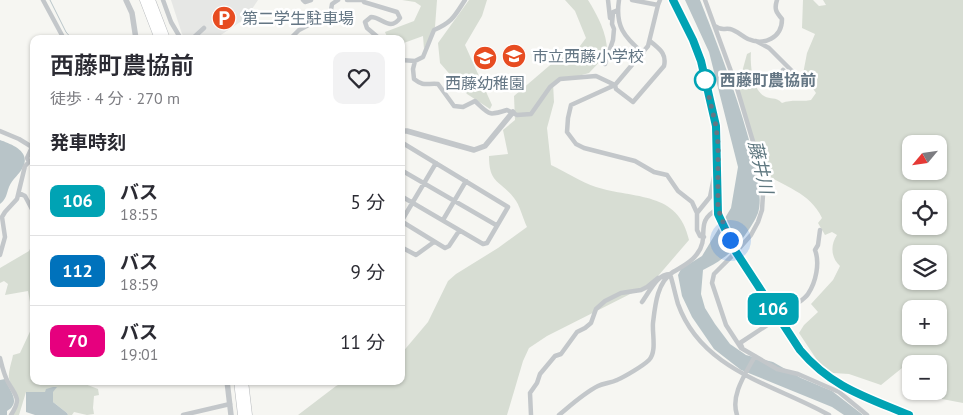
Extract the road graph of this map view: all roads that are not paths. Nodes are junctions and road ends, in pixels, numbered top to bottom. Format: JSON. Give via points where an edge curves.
{"nodes":[{"id":1,"x":43,"y":0,"type":"edge"},
{"id":2,"x":126,"y":0,"type":"edge"},
{"id":3,"x":144,"y":0,"type":"edge"},
{"id":4,"x":151,"y":0,"type":"edge"},
{"id":5,"x":163,"y":0,"type":"edge"},
{"id":6,"x":303,"y":0,"type":"edge"},
{"id":7,"x":311,"y":0,"type":"edge"},
{"id":8,"x":335,"y":0,"type":"edge"},
{"id":9,"x":347,"y":0,"type":"edge"},
{"id":10,"x":362,"y":0,"type":"edge"},
{"id":11,"x":465,"y":0,"type":"edge"},
{"id":12,"x":608,"y":0,"type":"edge"},
{"id":13,"x":619,"y":0,"type":"edge"},
{"id":14,"x":632,"y":0,"type":"edge"},
{"id":15,"x":673,"y":0,"type":"edge"},
{"id":16,"x":705,"y":0,"type":"edge"},
{"id":17,"x":777,"y":0,"type":"edge"},
{"id":18,"x":659,"y":2,"type":"edge"},
{"id":19,"x":618,"y":10,"type":"junction"},
{"id":20,"x":612,"y":24,"type":"junction"},
{"id":21,"x":714,"y":25,"type":"junction"},
{"id":22,"x":204,"y":28,"type":"dead end"},
{"id":23,"x":62,"y":35,"type":"edge"},
{"id":24,"x":135,"y":35,"type":"edge"},
{"id":25,"x":157,"y":35,"type":"edge"},
{"id":26,"x":164,"y":35,"type":"edge"},
{"id":27,"x":179,"y":35,"type":"edge"},
{"id":28,"x":196,"y":35,"type":"edge"},
{"id":29,"x":294,"y":35,"type":"edge"},
{"id":30,"x":375,"y":35,"type":"edge"},
{"id":31,"x":650,"y":41,"type":"junction"},
{"id":32,"x":755,"y":41,"type":"junction"},
{"id":33,"x":643,"y":53,"type":"junction"},
{"id":34,"x":405,"y":60,"type":"edge"},
{"id":35,"x":415,"y":61,"type":"junction"},
{"id":36,"x":605,"y":64,"type":"dead end"},
{"id":37,"x":783,"y":70,"type":"dead end"},
{"id":38,"x":615,"y":85,"type":"junction"},
{"id":39,"x":513,"y":112,"type":"junction"},
{"id":40,"x":0,"y":131,"type":"edge"},
{"id":41,"x":405,"y":131,"type":"edge"},
{"id":42,"x":30,"y":144,"type":"edge"},
{"id":43,"x":405,"y":144,"type":"edge"},
{"id":44,"x":30,"y":163,"type":"edge"},
{"id":45,"x":436,"y":163,"type":"junction"},
{"id":46,"x":405,"y":172,"type":"edge"},
{"id":47,"x":718,"y":174,"type":"junction"},
{"id":48,"x":466,"y":181,"type":"junction"},
{"id":49,"x":424,"y":183,"type":"junction"},
{"id":50,"x":19,"y":193,"type":"junction"},
{"id":51,"x":405,"y":198,"type":"edge"},
{"id":52,"x":455,"y":201,"type":"junction"},
{"id":53,"x":413,"y":203,"type":"junction"},
{"id":54,"x":30,"y":206,"type":"edge"},
{"id":55,"x":718,"y":212,"type":"junction"},
{"id":56,"x":697,"y":213,"type":"junction"},
{"id":57,"x":405,"y":216,"type":"edge"},
{"id":58,"x":444,"y":220,"type":"junction"},
{"id":59,"x":405,"y":224,"type":"edge"},
{"id":60,"x":496,"y":225,"type":"junction"},
{"id":61,"x":459,"y":230,"type":"junction"},
{"id":62,"x":820,"y":230,"type":"dead end"},
{"id":63,"x":704,"y":237,"type":"junction"},
{"id":64,"x":434,"y":242,"type":"junction"},
{"id":65,"x":405,"y":249,"type":"edge"},
{"id":66,"x":736,"y":251,"type":"junction"},
{"id":67,"x":0,"y":255,"type":"edge"},
{"id":68,"x":670,"y":274,"type":"junction"},
{"id":69,"x":658,"y":278,"type":"junction"},
{"id":70,"x":642,"y":302,"type":"dead end"},
{"id":71,"x":778,"y":318,"type":"junction"},
{"id":72,"x":741,"y":348,"type":"junction"},
{"id":73,"x":755,"y":356,"type":"junction"},
{"id":74,"x":0,"y":358,"type":"edge"},
{"id":75,"x":745,"y":376,"type":"junction"},
{"id":76,"x":2,"y":377,"type":"edge"},
{"id":77,"x":228,"y":385,"type":"edge"},
{"id":78,"x":238,"y":385,"type":"edge"},
{"id":79,"x":244,"y":385,"type":"edge"},
{"id":80,"x":848,"y":389,"type":"junction"},
{"id":81,"x":839,"y":392,"type":"junction"},
{"id":82,"x":230,"y":404,"type":"junction"},
{"id":83,"x":11,"y":415,"type":"edge"},
{"id":84,"x":183,"y":415,"type":"edge"},
{"id":85,"x":231,"y":415,"type":"edge"},
{"id":86,"x":242,"y":415,"type":"edge"},
{"id":87,"x":248,"y":415,"type":"edge"},
{"id":88,"x":531,"y":415,"type":"edge"},
{"id":89,"x":559,"y":415,"type":"edge"},
{"id":90,"x":737,"y":415,"type":"edge"},
{"id":91,"x":829,"y":415,"type":"edge"},
{"id":92,"x":867,"y":415,"type":"edge"},
{"id":93,"x":909,"y":415,"type":"edge"}],
"edges":[{"from":1,"to":23,"type":"street"},
{"from":2,"to":24,"type":"street"},
{"from":3,"to":25,"type":"highway"},
{"from":4,"to":26,"type":"highway"},
{"from":5,"to":27,"type":"street"},
{"from":6,"to":7,"type":"street"},
{"from":8,"to":29,"type":"street","via":[[326,16]]},
{"from":9,"to":10,"type":"street"},
{"from":10,"to":30,"type":"street","via":[[399,14],[397,23],[392,25],[375,17],[368,19],[367,28]]},
{"from":11,"to":35,"type":"street","via":[[446,25],[434,30],[423,56]]},
{"from":12,"to":20,"type":"street"},
{"from":13,"to":19,"type":"street"},
{"from":14,"to":18,"type":"street"},
{"from":15,"to":47,"type":"main road","via":[[701,61],[716,126]]},
{"from":16,"to":21,"type":"street"},
{"from":17,"to":32,"type":"street","via":[[774,7],[782,26],[776,37]]},
{"from":18,"to":31,"type":"street"},
{"from":19,"to":20,"type":"street","via":[[614,12]]},
{"from":19,"to":33,"type":"street","via":[[626,39]]},
{"from":20,"to":36,"type":"street","via":[[613,40]]},
{"from":21,"to":32,"type":"street"},
{"from":21,"to":66,"type":"street","via":[[764,178],[758,222]]},
{"from":22,"to":28,"type":"street"},
{"from":31,"to":33,"type":"street"},
{"from":31,"to":38,"type":"street","via":[[665,54],[664,66],[633,102]]},
{"from":32,"to":37,"type":"street","via":[[769,48],[796,78]]},
{"from":33,"to":38,"type":"street"},
{"from":34,"to":35,"type":"street"},
{"from":35,"to":39,"type":"street","via":[[414,79],[428,86],[438,84],[454,106],[463,107],[475,102],[489,114]]},
{"from":38,"to":39,"type":"street","via":[[596,76],[560,79],[550,87],[531,114],[517,115]]},
{"from":38,"to":56,"type":"street","via":[[571,105],[569,135],[584,148],[635,161],[654,172],[668,175],[678,191],[692,202]]},
{"from":39,"to":41,"type":"street","via":[[480,149]]},
{"from":40,"to":42,"type":"street"},
{"from":43,"to":45,"type":"street"},
{"from":44,"to":50,"type":"street","via":[[25,166]]},
{"from":45,"to":48,"type":"street"},
{"from":45,"to":49,"type":"street"},
{"from":46,"to":49,"type":"street"},
{"from":47,"to":55,"type":"main road"},
{"from":47,"to":56,"type":"street","via":[[714,177],[710,197]]},
{"from":48,"to":52,"type":"street"},
{"from":48,"to":60,"type":"street","via":[[507,205]]},
{"from":49,"to":52,"type":"street"},
{"from":49,"to":53,"type":"street"},
{"from":50,"to":54,"type":"street","via":[[25,196]]},
{"from":50,"to":67,"type":"street","via":[[2,217],[5,237]]},
{"from":51,"to":53,"type":"street"},
{"from":52,"to":58,"type":"street"},
{"from":52,"to":60,"type":"street"},
{"from":53,"to":57,"type":"street"},
{"from":53,"to":58,"type":"street"},
{"from":55,"to":63,"type":"street","via":[[706,216]]},
{"from":55,"to":66,"type":"main road"},
{"from":56,"to":63,"type":"street","via":[[697,230]]},
{"from":58,"to":61,"type":"street"},
{"from":59,"to":64,"type":"street"},
{"from":60,"to":61,"type":"street","via":[[487,243],[483,244]]},
{"from":61,"to":64,"type":"street","via":[[445,248]]},
{"from":62,"to":71,"type":"street","via":[[815,250],[818,257],[816,276],[808,295]]},
{"from":63,"to":68,"type":"street","via":[[690,262]]},
{"from":64,"to":65,"type":"street","via":[[416,255]]},
{"from":66,"to":71,"type":"main road"},
{"from":66,"to":72,"type":"street","via":[[714,274],[712,283],[726,325]]},
{"from":68,"to":69,"type":"street"},
{"from":68,"to":75,"type":"street","via":[[678,305],[691,328],[707,348]]},
{"from":68,"to":89,"type":"street","via":[[659,289],[649,360],[617,380],[600,385]]},
{"from":69,"to":70,"type":"street"},
{"from":69,"to":88,"type":"street","via":[[647,287],[622,293],[596,309],[591,323],[577,332],[562,354],[555,356],[540,374],[530,393]]},
{"from":71,"to":72,"type":"street","via":[[740,343]]},
{"from":71,"to":80,"type":"main road","via":[[811,363]]},
{"from":72,"to":73,"type":"street"},
{"from":73,"to":75,"type":"street"},
{"from":73,"to":81,"type":"street","via":[[777,369],[798,374]]},
{"from":74,"to":76,"type":"street"},
{"from":75,"to":90,"type":"street","via":[[735,405]]},
{"from":75,"to":91,"type":"street"},
{"from":76,"to":83,"type":"street","via":[[18,401]]},
{"from":77,"to":82,"type":"street"},
{"from":78,"to":86,"type":"highway"},
{"from":79,"to":87,"type":"highway"},
{"from":80,"to":81,"type":"street"},
{"from":80,"to":93,"type":"main road"},
{"from":81,"to":92,"type":"street"},
{"from":82,"to":84,"type":"street"},
{"from":82,"to":85,"type":"street"}]}
